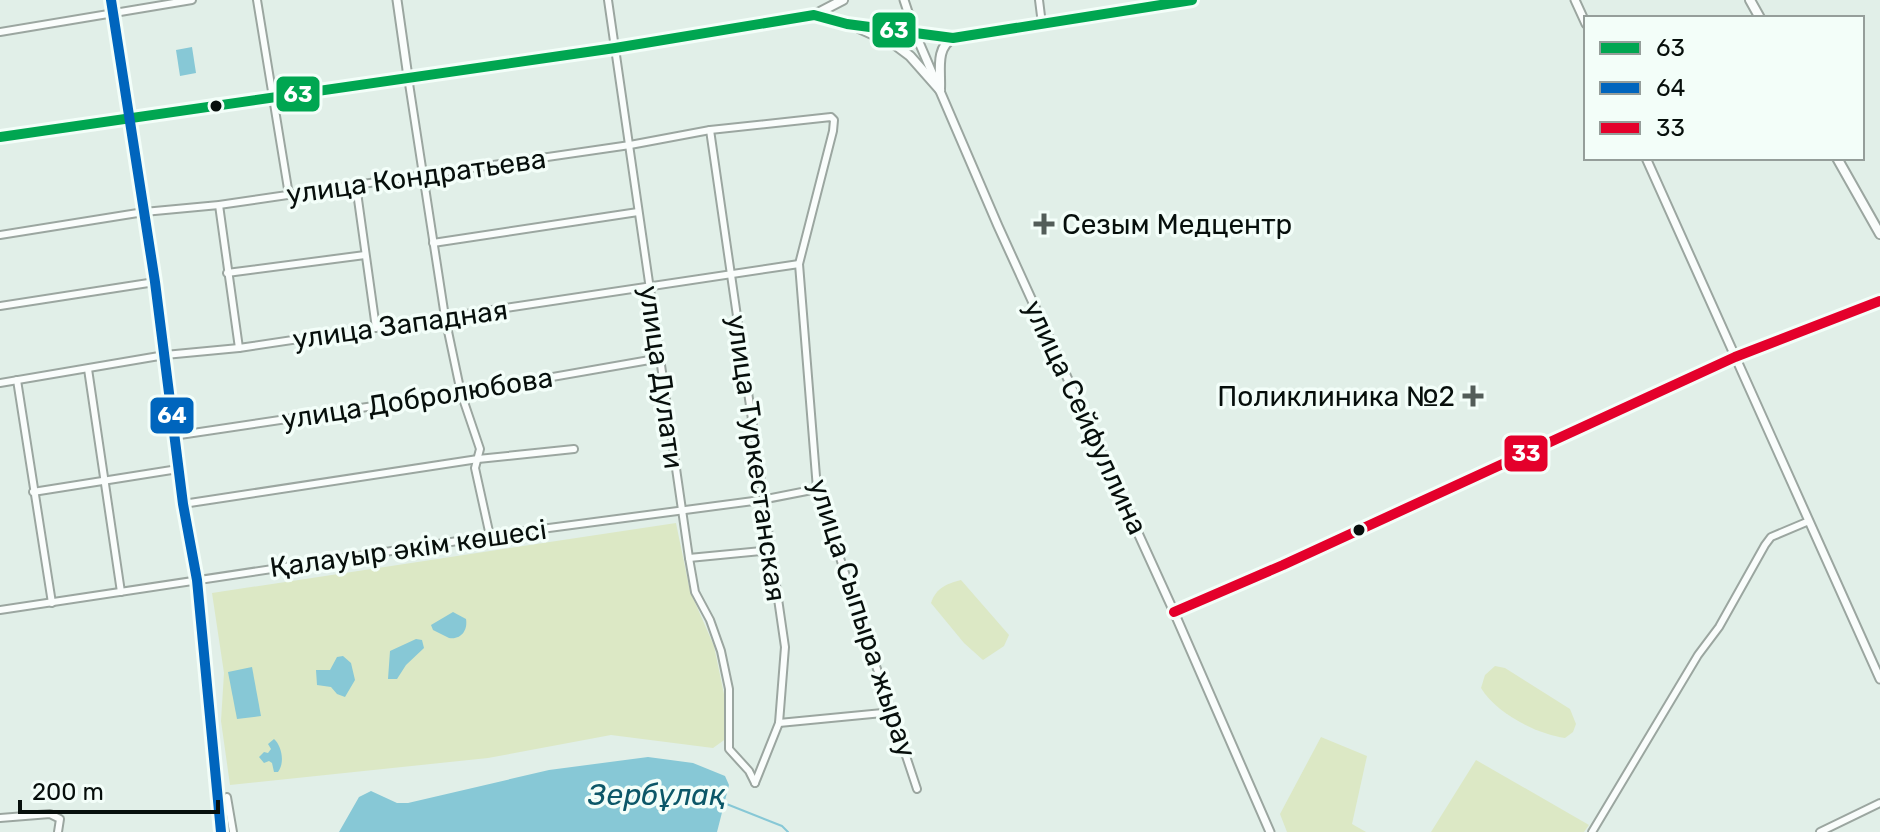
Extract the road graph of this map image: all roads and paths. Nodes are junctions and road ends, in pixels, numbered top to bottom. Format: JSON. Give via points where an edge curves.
{"nodes":[{"id":1,"x":111,"y":0,"type":"edge"},
{"id":2,"x":192,"y":0,"type":"edge"},
{"id":3,"x":257,"y":0,"type":"edge"},
{"id":4,"x":397,"y":0,"type":"edge"},
{"id":5,"x":608,"y":0,"type":"edge"},
{"id":6,"x":843,"y":0,"type":"edge"},
{"id":7,"x":904,"y":0,"type":"edge"},
{"id":8,"x":1039,"y":0,"type":"edge"},
{"id":9,"x":1192,"y":0,"type":"edge"},
{"id":10,"x":1575,"y":0,"type":"edge"},
{"id":11,"x":824,"y":4,"type":"edge"},
{"id":12,"x":113,"y":12,"type":"junction"},
{"id":13,"x":814,"y":15,"type":"junction"},
{"id":14,"x":1584,"y":20,"type":"edge"},
{"id":15,"x":847,"y":24,"type":"junction"},
{"id":16,"x":1042,"y":24,"type":"junction"},
{"id":17,"x":0,"y":32,"type":"edge"},
{"id":18,"x":915,"y":33,"type":"junction"},
{"id":19,"x":953,"y":38,"type":"junction"},
{"id":20,"x":615,"y":48,"type":"junction"},
{"id":21,"x":408,"y":77,"type":"junction"},
{"id":22,"x":940,"y":90,"type":"junction"},
{"id":23,"x":273,"y":97,"type":"junction"},
{"id":24,"x":130,"y":117,"type":"junction"},
{"id":25,"x":831,"y":117,"type":"joint"},
{"id":26,"x":710,"y":130,"type":"junction"},
{"id":27,"x":0,"y":137,"type":"edge"},
{"id":28,"x":630,"y":145,"type":"junction"},
{"id":29,"x":1647,"y":160,"type":"edge"},
{"id":30,"x":1838,"y":160,"type":"edge"},
{"id":31,"x":425,"y":174,"type":"junction"},
{"id":32,"x":356,"y":185,"type":"junction"},
{"id":33,"x":289,"y":195,"type":"junction"},
{"id":34,"x":219,"y":205,"type":"junction"},
{"id":35,"x":144,"y":212,"type":"junction"},
{"id":36,"x":638,"y":212,"type":"junction"},
{"id":37,"x":1880,"y":234,"type":"edge"},
{"id":38,"x":0,"y":235,"type":"edge"},
{"id":39,"x":433,"y":243,"type":"junction"},
{"id":40,"x":365,"y":255,"type":"junction"},
{"id":41,"x":799,"y":264,"type":"junction"},
{"id":42,"x":227,"y":273,"type":"junction"},
{"id":43,"x":730,"y":274,"type":"junction"},
{"id":44,"x":155,"y":282,"type":"junction"},
{"id":45,"x":648,"y":288,"type":"junction"},
{"id":46,"x":1880,"y":301,"type":"edge"},
{"id":47,"x":0,"y":306,"type":"edge"},
{"id":48,"x":445,"y":317,"type":"junction"},
{"id":49,"x":376,"y":328,"type":"junction"},
{"id":50,"x":239,"y":348,"type":"junction"},
{"id":51,"x":165,"y":355,"type":"junction"},
{"id":52,"x":1735,"y":357,"type":"junction"},
{"id":53,"x":661,"y":358,"type":"junction"},
{"id":54,"x":88,"y":369,"type":"junction"},
{"id":55,"x":17,"y":380,"type":"junction"},
{"id":56,"x":0,"y":383,"type":"edge"},
{"id":57,"x":461,"y":393,"type":"junction"},
{"id":58,"x":173,"y":436,"type":"junction"},
{"id":59,"x":574,"y":449,"type":"dead end"},
{"id":60,"x":478,"y":459,"type":"junction"},
{"id":61,"x":178,"y":469,"type":"junction"},
{"id":62,"x":103,"y":480,"type":"junction"},
{"id":63,"x":817,"y":489,"type":"junction"},
{"id":64,"x":33,"y":492,"type":"junction"},
{"id":65,"x":761,"y":500,"type":"junction"},
{"id":66,"x":183,"y":504,"type":"junction"},
{"id":67,"x":681,"y":509,"type":"junction"},
{"id":68,"x":1809,"y":521,"type":"junction"},
{"id":69,"x":490,"y":536,"type":"junction"},
{"id":70,"x":771,"y":550,"type":"junction"},
{"id":71,"x":689,"y":558,"type":"junction"},
{"id":72,"x":197,"y":580,"type":"junction"},
{"id":73,"x":121,"y":592,"type":"junction"},
{"id":74,"x":52,"y":603,"type":"junction"},
{"id":75,"x":0,"y":610,"type":"edge"},
{"id":76,"x":1174,"y":612,"type":"junction"},
{"id":77,"x":1880,"y":679,"type":"edge"},
{"id":78,"x":893,"y":712,"type":"junction"},
{"id":79,"x":779,"y":723,"type":"junction"},
{"id":80,"x":755,"y":783,"type":"joint"},
{"id":81,"x":917,"y":789,"type":"dead end"},
{"id":82,"x":227,"y":797,"type":"dead end"},
{"id":83,"x":1880,"y":803,"type":"edge"},
{"id":84,"x":0,"y":818,"type":"edge"},
{"id":85,"x":58,"y":832,"type":"edge"},
{"id":86,"x":221,"y":832,"type":"edge"},
{"id":87,"x":233,"y":832,"type":"edge"},
{"id":88,"x":1270,"y":832,"type":"edge"},
{"id":89,"x":1592,"y":832,"type":"edge"},
{"id":90,"x":1820,"y":832,"type":"edge"}],
"edges":[{"from":1,"to":12,"type":"street"},
{"from":2,"to":12,"type":"street"},
{"from":3,"to":23,"type":"street"},
{"from":4,"to":21,"type":"street"},
{"from":5,"to":20,"type":"street","name":"улица Дулати"},
{"from":6,"to":11,"type":"main road"},
{"from":7,"to":18,"type":"street","name":"улица Сейфуллина"},
{"from":8,"to":16,"type":"street"},
{"from":9,"to":16,"type":"main road"},
{"from":10,"to":14,"type":"street"},
{"from":11,"to":13,"type":"main road"},
{"from":12,"to":17,"type":"street"},
{"from":12,"to":24,"type":"street"},
{"from":13,"to":15,"type":"main road"},
{"from":13,"to":20,"type":"main road"},
{"from":15,"to":18,"type":"main road"},
{"from":15,"to":22,"type":"main road","via":[[894,44]]},
{"from":16,"to":19,"type":"main road"},
{"from":18,"to":19,"type":"main road"},
{"from":18,"to":22,"type":"street","name":"улица Сейфуллина"},
{"from":19,"to":22,"type":"main road","via":[[941,50]]},
{"from":20,"to":21,"type":"main road"},
{"from":20,"to":28,"type":"street","name":"улица Дулати"},
{"from":21,"to":23,"type":"main road"},
{"from":21,"to":31,"type":"street"},
{"from":22,"to":76,"type":"street","name":"улица Сейфуллина"},
{"from":23,"to":24,"type":"main road"},
{"from":23,"to":33,"type":"street"},
{"from":24,"to":27,"type":"main road"},
{"from":24,"to":35,"type":"street"},
{"from":25,"to":26,"type":"street","name":"улица Кондратьева"},
{"from":25,"to":41,"type":"street","name":"улица Сыпыра жырау","via":[[833,131]]},
{"from":26,"to":28,"type":"street","name":"улица Кондратьева"},
{"from":26,"to":43,"type":"street","name":"улица Туркестанская"},
{"from":28,"to":31,"type":"street","name":"улица Кондратьева"},
{"from":28,"to":36,"type":"street","name":"улица Дулати"},
{"from":29,"to":52,"type":"street"},
{"from":30,"to":37,"type":"main road"},
{"from":31,"to":32,"type":"street","name":"улица Кондратьева"},
{"from":31,"to":39,"type":"street"},
{"from":32,"to":33,"type":"street","name":"улица Кондратьева"},
{"from":32,"to":40,"type":"street"},
{"from":33,"to":34,"type":"street","name":"улица Кондратьева"},
{"from":34,"to":35,"type":"street","name":"улица Кондратьева"},
{"from":34,"to":42,"type":"street"},
{"from":35,"to":38,"type":"street","name":"улица Кондратьева"},
{"from":35,"to":44,"type":"street"},
{"from":36,"to":39,"type":"street"},
{"from":36,"to":45,"type":"street","name":"улица Дулати"},
{"from":39,"to":48,"type":"street"},
{"from":40,"to":42,"type":"street"},
{"from":40,"to":49,"type":"street"},
{"from":41,"to":43,"type":"street","name":"улица Западная"},
{"from":41,"to":63,"type":"street","name":"улица Сыпыра жырау"},
{"from":42,"to":50,"type":"street"},
{"from":43,"to":45,"type":"street","name":"улица Западная"},
{"from":43,"to":65,"type":"street","name":"улица Туркестанская"},
{"from":44,"to":47,"type":"street"},
{"from":44,"to":51,"type":"street"},
{"from":45,"to":48,"type":"street","name":"улица Западная"},
{"from":45,"to":53,"type":"street","name":"улица Дулати"},
{"from":46,"to":52,"type":"street"},
{"from":48,"to":49,"type":"street","name":"улица Западная"},
{"from":48,"to":57,"type":"street"},
{"from":49,"to":50,"type":"street","name":"улица Западная"},
{"from":50,"to":51,"type":"street","name":"улица Западная"},
{"from":51,"to":54,"type":"street","name":"улица Западная"},
{"from":51,"to":58,"type":"street"},
{"from":52,"to":68,"type":"street"},
{"from":52,"to":76,"type":"street"},
{"from":53,"to":57,"type":"street","name":"улица Добролюбова"},
{"from":53,"to":67,"type":"street","name":"улица Дулати"},
{"from":54,"to":55,"type":"street","name":"улица Западная"},
{"from":54,"to":62,"type":"street"},
{"from":55,"to":56,"type":"street","name":"улица Западная"},
{"from":55,"to":64,"type":"street"},
{"from":57,"to":58,"type":"street","name":"улица Добролюбова"},
{"from":57,"to":60,"type":"street","via":[[478,441]]},
{"from":58,"to":61,"type":"street"},
{"from":59,"to":60,"type":"street"},
{"from":60,"to":66,"type":"street"},
{"from":60,"to":69,"type":"street","via":[[475,468]]},
{"from":61,"to":62,"type":"street"},
{"from":61,"to":66,"type":"street"},
{"from":62,"to":64,"type":"street"},
{"from":62,"to":73,"type":"street"},
{"from":63,"to":65,"type":"street","name":"Қалауыр әкім көшесі"},
{"from":63,"to":78,"type":"street","name":"улица Сыпыра жырау"},
{"from":64,"to":74,"type":"street"},
{"from":65,"to":67,"type":"street","name":"Қалауыр әкім көшесі"},
{"from":65,"to":70,"type":"street","name":"улица Туркестанская"},
{"from":66,"to":72,"type":"street"},
{"from":67,"to":69,"type":"street","name":"Қалауыр әкім көшесі"},
{"from":67,"to":71,"type":"street","name":"улица Дулати"},
{"from":68,"to":77,"type":"street"},
{"from":68,"to":89,"type":"street","via":[[1771,537],[1765,545]]},
{"from":69,"to":72,"type":"street","name":"Қалауыр әкім көшесі"},
{"from":70,"to":71,"type":"street"},
{"from":70,"to":79,"type":"street","name":"улица Туркестанская","via":[[785,647]]},
{"from":71,"to":80,"type":"street","name":"улица Дулати","via":[[695,592],[717,640],[729,689],[729,749]]},
{"from":72,"to":73,"type":"street","name":"Қалауыр әкім көшесі"},
{"from":72,"to":86,"type":"street"},
{"from":73,"to":74,"type":"street","name":"Қалауыр әкім көшесі"},
{"from":74,"to":75,"type":"street","name":"Қалауыр әкім көшесі"},
{"from":76,"to":88,"type":"street","name":"улица Сейфуллина"},
{"from":78,"to":79,"type":"street"},
{"from":78,"to":81,"type":"street","name":"улица Сыпыра жырау"},
{"from":79,"to":80,"type":"street","name":"улица Туркестанская"},
{"from":82,"to":87,"type":"street"},
{"from":83,"to":90,"type":"street"},
{"from":84,"to":85,"type":"street","via":[[56,816]]}]}
